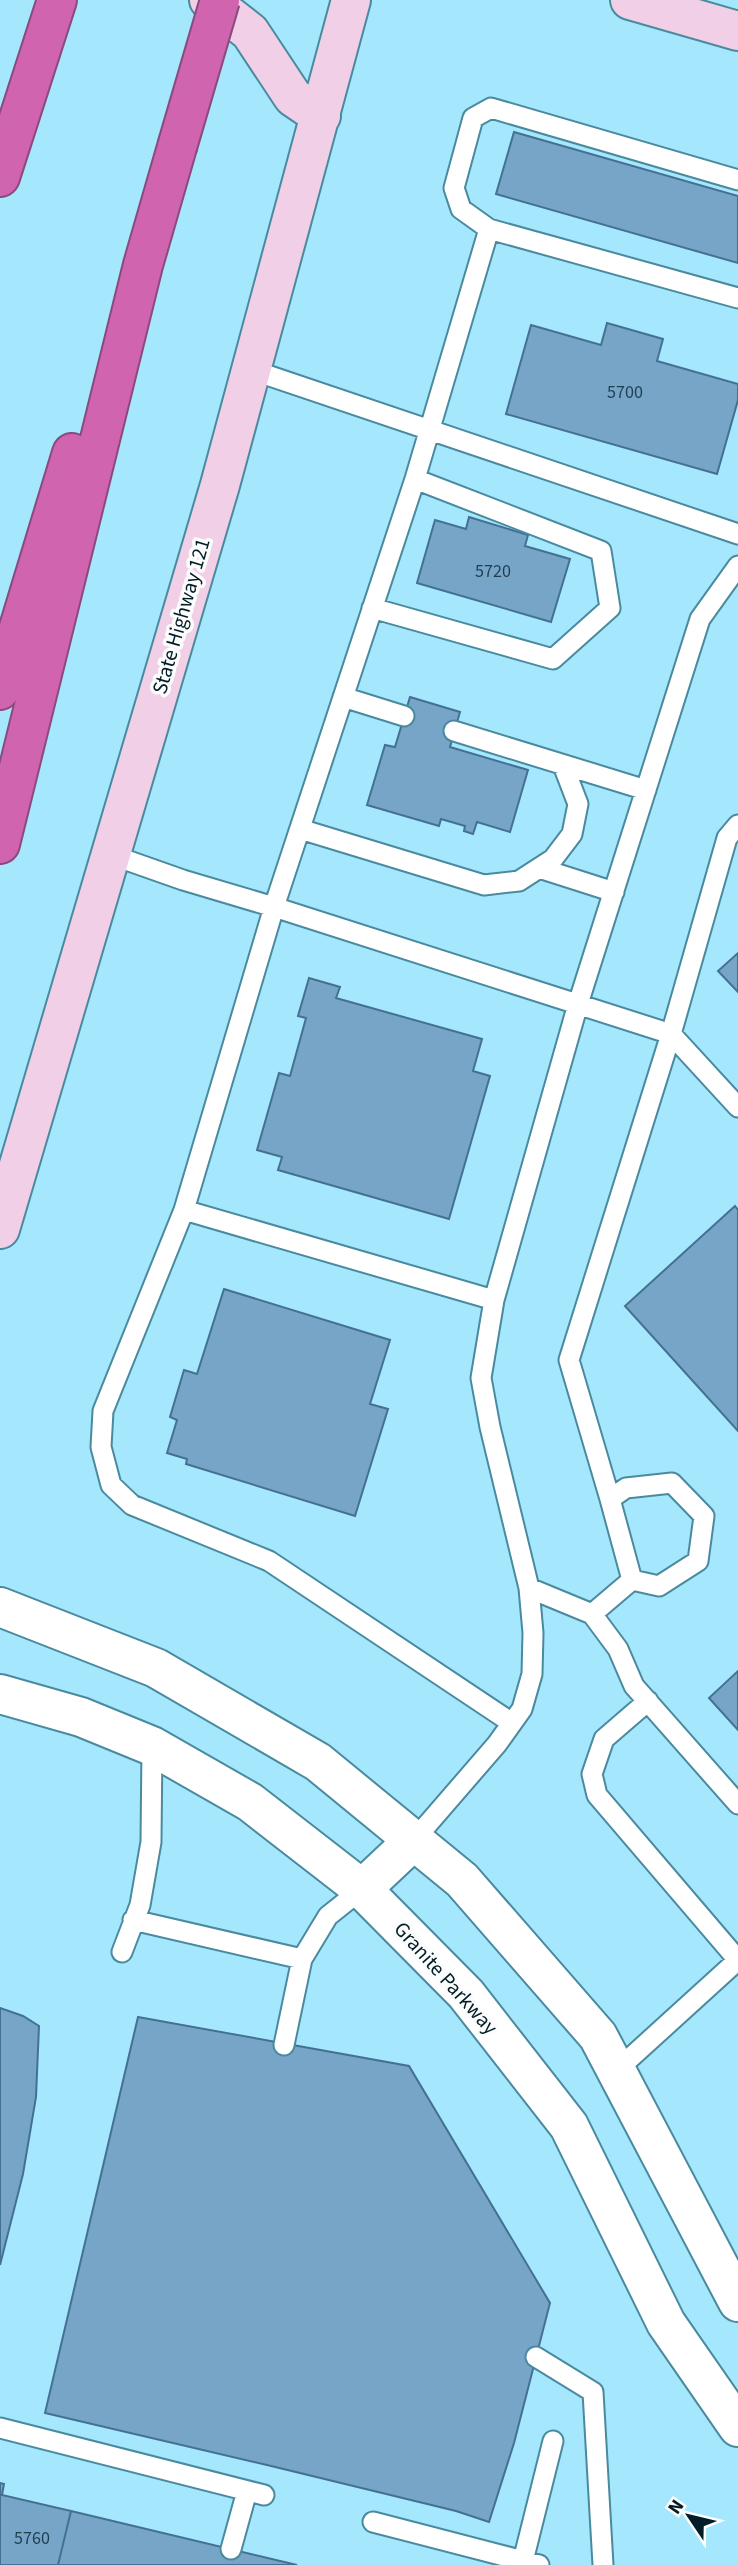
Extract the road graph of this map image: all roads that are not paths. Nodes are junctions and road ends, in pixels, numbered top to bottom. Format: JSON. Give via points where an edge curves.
{"nodes":[{"id":1,"x":57,"y":0,"type":"edge"},
{"id":2,"x":209,"y":0,"type":"edge"},
{"id":3,"x":220,"y":0,"type":"edge"},
{"id":4,"x":351,"y":0,"type":"edge"},
{"id":5,"x":630,"y":0,"type":"edge"},
{"id":6,"x":738,"y":31,"type":"edge"},
{"id":7,"x":321,"y":116,"type":"junction"},
{"id":8,"x":0,"y":177,"type":"edge"},
{"id":9,"x":738,"y":180,"type":"edge"},
{"id":10,"x":489,"y":229,"type":"junction"},
{"id":11,"x":143,"y":265,"type":"junction"},
{"id":12,"x":738,"y":298,"type":"edge"},
{"id":13,"x":252,"y":370,"type":"junction"},
{"id":14,"x":430,"y":430,"type":"junction"},
{"id":15,"x":415,"y":478,"type":"junction"},
{"id":16,"x":738,"y":534,"type":"edge"},
{"id":17,"x":738,"y":566,"type":"edge"},
{"id":18,"x":372,"y":608,"type":"junction"},
{"id":19,"x":0,"y":690,"type":"edge"},
{"id":20,"x":343,"y":697,"type":"junction"},
{"id":21,"x":404,"y":716,"type":"dead end"},
{"id":22,"x":454,"y":731,"type":"dead end"},
{"id":23,"x":563,"y":765,"type":"junction"},
{"id":24,"x":646,"y":790,"type":"junction"},
{"id":25,"x":738,"y":825,"type":"edge"},
{"id":26,"x":300,"y":829,"type":"junction"},
{"id":27,"x":0,"y":844,"type":"edge"},
{"id":28,"x":112,"y":855,"type":"junction"},
{"id":29,"x":539,"y":868,"type":"junction"},
{"id":30,"x":614,"y":892,"type":"junction"},
{"id":31,"x":274,"y":907,"type":"junction"},
{"id":32,"x":579,"y":1004,"type":"junction"},
{"id":33,"x":671,"y":1034,"type":"junction"},
{"id":34,"x":738,"y":1107,"type":"edge"},
{"id":35,"x":184,"y":1210,"type":"junction"},
{"id":36,"x":0,"y":1229,"type":"edge"},
{"id":37,"x":494,"y":1300,"type":"junction"},
{"id":38,"x":610,"y":1499,"type":"junction"},
{"id":39,"x":632,"y":1580,"type":"junction"},
{"id":40,"x":529,"y":1588,"type":"junction"},
{"id":41,"x":0,"y":1607,"type":"edge"},
{"id":42,"x":592,"y":1614,"type":"junction"},
{"id":43,"x":0,"y":1694,"type":"edge"},
{"id":44,"x":648,"y":1701,"type":"junction"},
{"id":45,"x":512,"y":1723,"type":"junction"},
{"id":46,"x":152,"y":1746,"type":"junction"},
{"id":47,"x":738,"y":1804,"type":"edge"},
{"id":48,"x":414,"y":1840,"type":"junction"},
{"id":49,"x":362,"y":1889,"type":"junction"},
{"id":50,"x":133,"y":1920,"type":"junction"},
{"id":51,"x":122,"y":1952,"type":"dead end"},
{"id":52,"x":302,"y":1959,"type":"junction"},
{"id":53,"x":738,"y":1960,"type":"edge"},
{"id":54,"x":284,"y":2045,"type":"dead end"},
{"id":55,"x":617,"y":2070,"type":"junction"},
{"id":56,"x":738,"y":2302,"type":"edge"},
{"id":57,"x":536,"y":2357,"type":"dead end"},
{"id":58,"x":738,"y":2427,"type":"edge"},
{"id":59,"x":0,"y":2428,"type":"edge"},
{"id":60,"x":553,"y":2441,"type":"dead end"},
{"id":61,"x":373,"y":2522,"type":"dead end"},
{"id":62,"x":231,"y":2549,"type":"dead end"},
{"id":63,"x":528,"y":2563,"type":"edge"},
{"id":64,"x":603,"y":2565,"type":"edge"}],
"edges":[{"from":1,"to":8,"type":"highway"},
{"from":2,"to":7,"type":"main road","via":[[250,32],[293,97]]},
{"from":3,"to":11,"type":"highway","bridge":true},
{"from":4,"to":7,"type":"main road","name":"State Highway 121"},
{"from":5,"to":6,"type":"main road"},
{"from":7,"to":13,"type":"main road","name":"State Highway 121"},
{"from":9,"to":10,"type":"lane","via":[[491,108],[473,118],[454,188],[460,209]]},
{"from":10,"to":12,"type":"lane"},
{"from":10,"to":14,"type":"lane"},
{"from":11,"to":19,"type":"highway","via":[[117,307]]},
{"from":11,"to":27,"type":"highway"},
{"from":13,"to":14,"type":"lane"},
{"from":13,"to":28,"type":"main road","name":"State Highway 121"},
{"from":14,"to":15,"type":"lane"},
{"from":14,"to":16,"type":"lane"},
{"from":15,"to":18,"type":"lane"},
{"from":15,"to":18,"type":"lane","via":[[601,551],[610,608],[553,659]]},
{"from":17,"to":24,"type":"lane","via":[[700,619]]},
{"from":18,"to":20,"type":"lane"},
{"from":20,"to":21,"type":"lane"},
{"from":20,"to":26,"type":"lane"},
{"from":22,"to":23,"type":"lane"},
{"from":23,"to":24,"type":"lane"},
{"from":23,"to":29,"type":"lane","via":[[578,804],[572,834],[553,859]]},
{"from":24,"to":30,"type":"lane"},
{"from":25,"to":33,"type":"lane","via":[[727,838]]},
{"from":26,"to":29,"type":"lane","via":[[484,885],[519,881]]},
{"from":26,"to":31,"type":"lane"},
{"from":28,"to":31,"type":"lane"},
{"from":28,"to":36,"type":"main road","name":"State Highway 121"},
{"from":29,"to":30,"type":"lane"},
{"from":30,"to":32,"type":"lane"},
{"from":31,"to":32,"type":"lane"},
{"from":31,"to":35,"type":"lane"},
{"from":32,"to":33,"type":"lane"},
{"from":32,"to":37,"type":"lane"},
{"from":33,"to":34,"type":"lane"},
{"from":33,"to":38,"type":"lane","via":[[569,1360]]},
{"from":35,"to":37,"type":"lane"},
{"from":35,"to":45,"type":"lane","via":[[103,1412],[100,1447],[111,1485],[132,1505],[269,1561]]},
{"from":37,"to":40,"type":"lane","via":[[481,1378]]},
{"from":38,"to":39,"type":"lane"},
{"from":38,"to":39,"type":"lane","via":[[626,1488],[672,1483],[704,1516],[698,1561],[659,1586]]},
{"from":39,"to":42,"type":"lane"},
{"from":40,"to":42,"type":"lane"},
{"from":40,"to":45,"type":"lane","via":[[532,1674],[522,1709]]},
{"from":41,"to":48,"type":"street","via":[[156,1668],[318,1762]]},
{"from":42,"to":44,"type":"lane","via":[[618,1649],[634,1686]]},
{"from":43,"to":46,"type":"street","name":"Granite Parkway","via":[[81,1717]]},
{"from":44,"to":47,"type":"lane"},
{"from":44,"to":53,"type":"lane","via":[[604,1739],[592,1774],[597,1795]]},
{"from":45,"to":48,"type":"lane"},
{"from":46,"to":49,"type":"street","name":"Granite Parkway","via":[[250,1802]]},
{"from":46,"to":50,"type":"lane","via":[[151,1842]]},
{"from":48,"to":49,"type":"street"},
{"from":48,"to":55,"type":"street","via":[[471,1890],[598,2036]]},
{"from":49,"to":52,"type":"lane","via":[[328,1916]]},
{"from":49,"to":58,"type":"street","name":"Granite Parkway","via":[[466,1994],[569,2126],[666,2323]]},
{"from":50,"to":51,"type":"lane"},
{"from":50,"to":52,"type":"lane"},
{"from":52,"to":54,"type":"lane"},
{"from":53,"to":55,"type":"lane"},
{"from":55,"to":56,"type":"street"},
{"from":57,"to":64,"type":"lane","via":[[593,2392]]},
{"from":59,"to":62,"type":"lane","via":[[255,2493]]},
{"from":60,"to":63,"type":"lane"},
{"from":61,"to":63,"type":"lane"}]}
